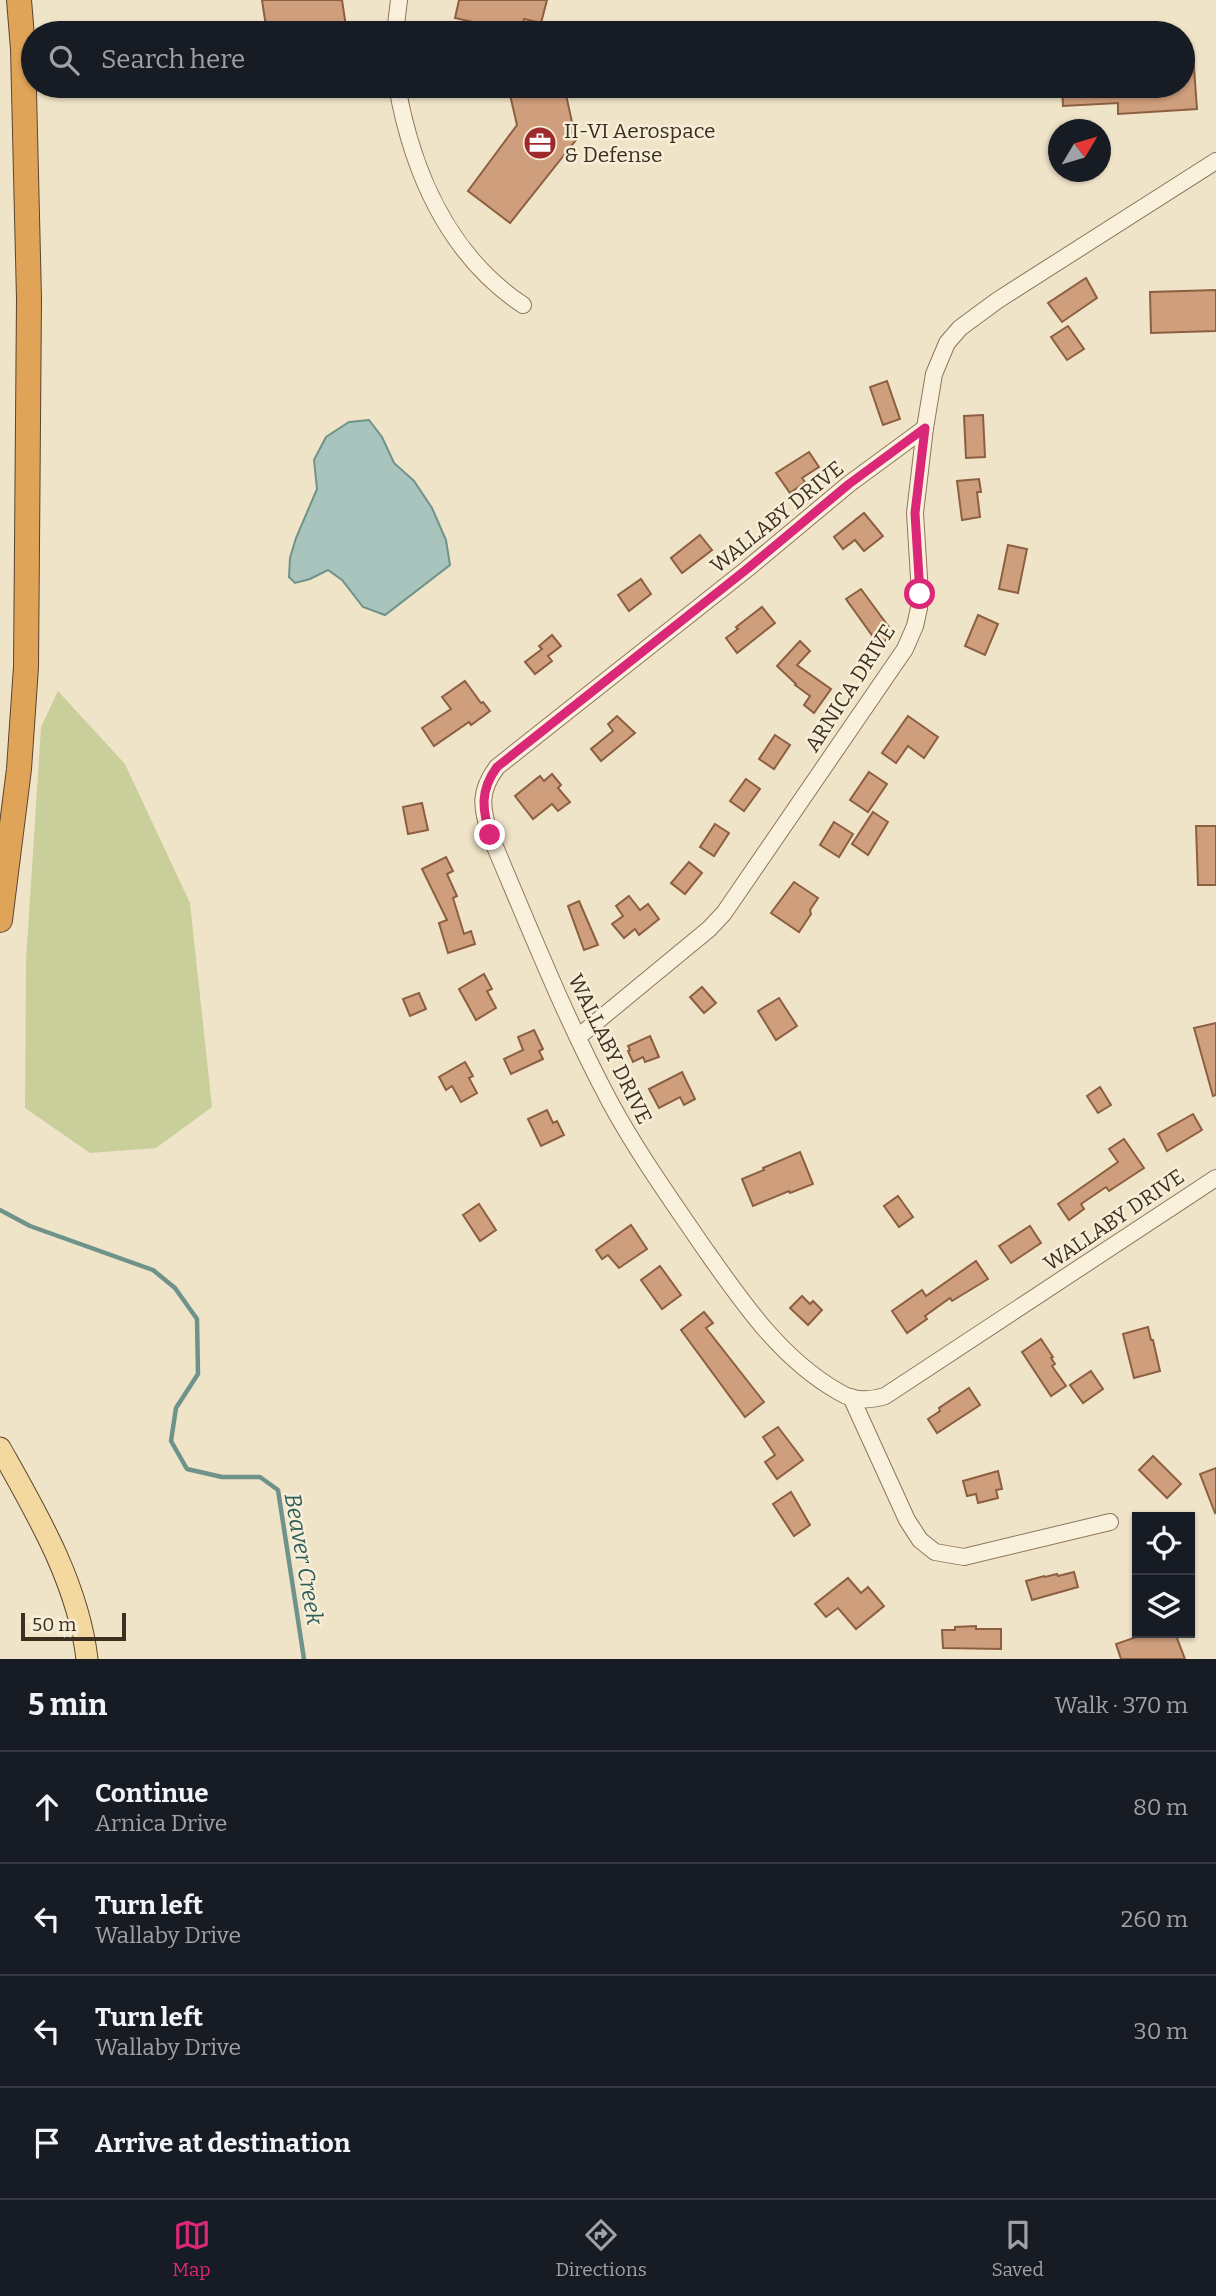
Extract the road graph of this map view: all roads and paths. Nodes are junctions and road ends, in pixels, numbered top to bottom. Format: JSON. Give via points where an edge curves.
{"nodes":[{"id":1,"x":19,"y":0,"type":"edge"},
{"id":2,"x":399,"y":0,"type":"edge"},
{"id":3,"x":396,"y":21,"type":"edge"},
{"id":4,"x":21,"y":24,"type":"edge"},
{"id":5,"x":24,"y":98,"type":"edge"},
{"id":6,"x":399,"y":98,"type":"edge"},
{"id":7,"x":1216,"y":161,"type":"edge"},
{"id":8,"x":523,"y":305,"type":"dead end"},
{"id":9,"x":925,"y":428,"type":"junction"},
{"id":10,"x":0,"y":920,"type":"edge"},
{"id":11,"x":578,"y":1037,"type":"junction"},
{"id":12,"x":1216,"y":1178,"type":"edge"},
{"id":13,"x":851,"y":1397,"type":"junction"},
{"id":14,"x":0,"y":1448,"type":"edge"},
{"id":15,"x":1110,"y":1522,"type":"dead end"},
{"id":16,"x":87,"y":1659,"type":"edge"}],
"edges":[{"from":1,"to":4,"type":"highway"},
{"from":2,"to":3,"type":"street"},
{"from":5,"to":10,"type":"highway","via":[[29,299],[26,667]]},
{"from":6,"to":8,"type":"street","via":[[416,162],[449,230],[483,272]]},
{"from":7,"to":9,"type":"street","name":"ARNICA DRIVE","via":[[960,328],[942,351]]},
{"from":9,"to":11,"type":"street","name":"ARNICA DRIVE","via":[[915,513],[919,608],[905,649],[724,913]]},
{"from":9,"to":11,"type":"street","name":"WALLABY DRIVE","via":[[849,484],[490,777],[483,810],[490,835]]},
{"from":11,"to":13,"type":"street","name":"WALLABY DRIVE","via":[[637,1149],[743,1302],[795,1359]]},
{"from":12,"to":13,"type":"street","name":"WALLABY DRIVE","via":[[885,1396],[872,1400]]},
{"from":13,"to":15,"type":"street","via":[[907,1520],[935,1552],[964,1557]]},
{"from":14,"to":16,"type":"main road","via":[[40,1519],[68,1582]]}]}
